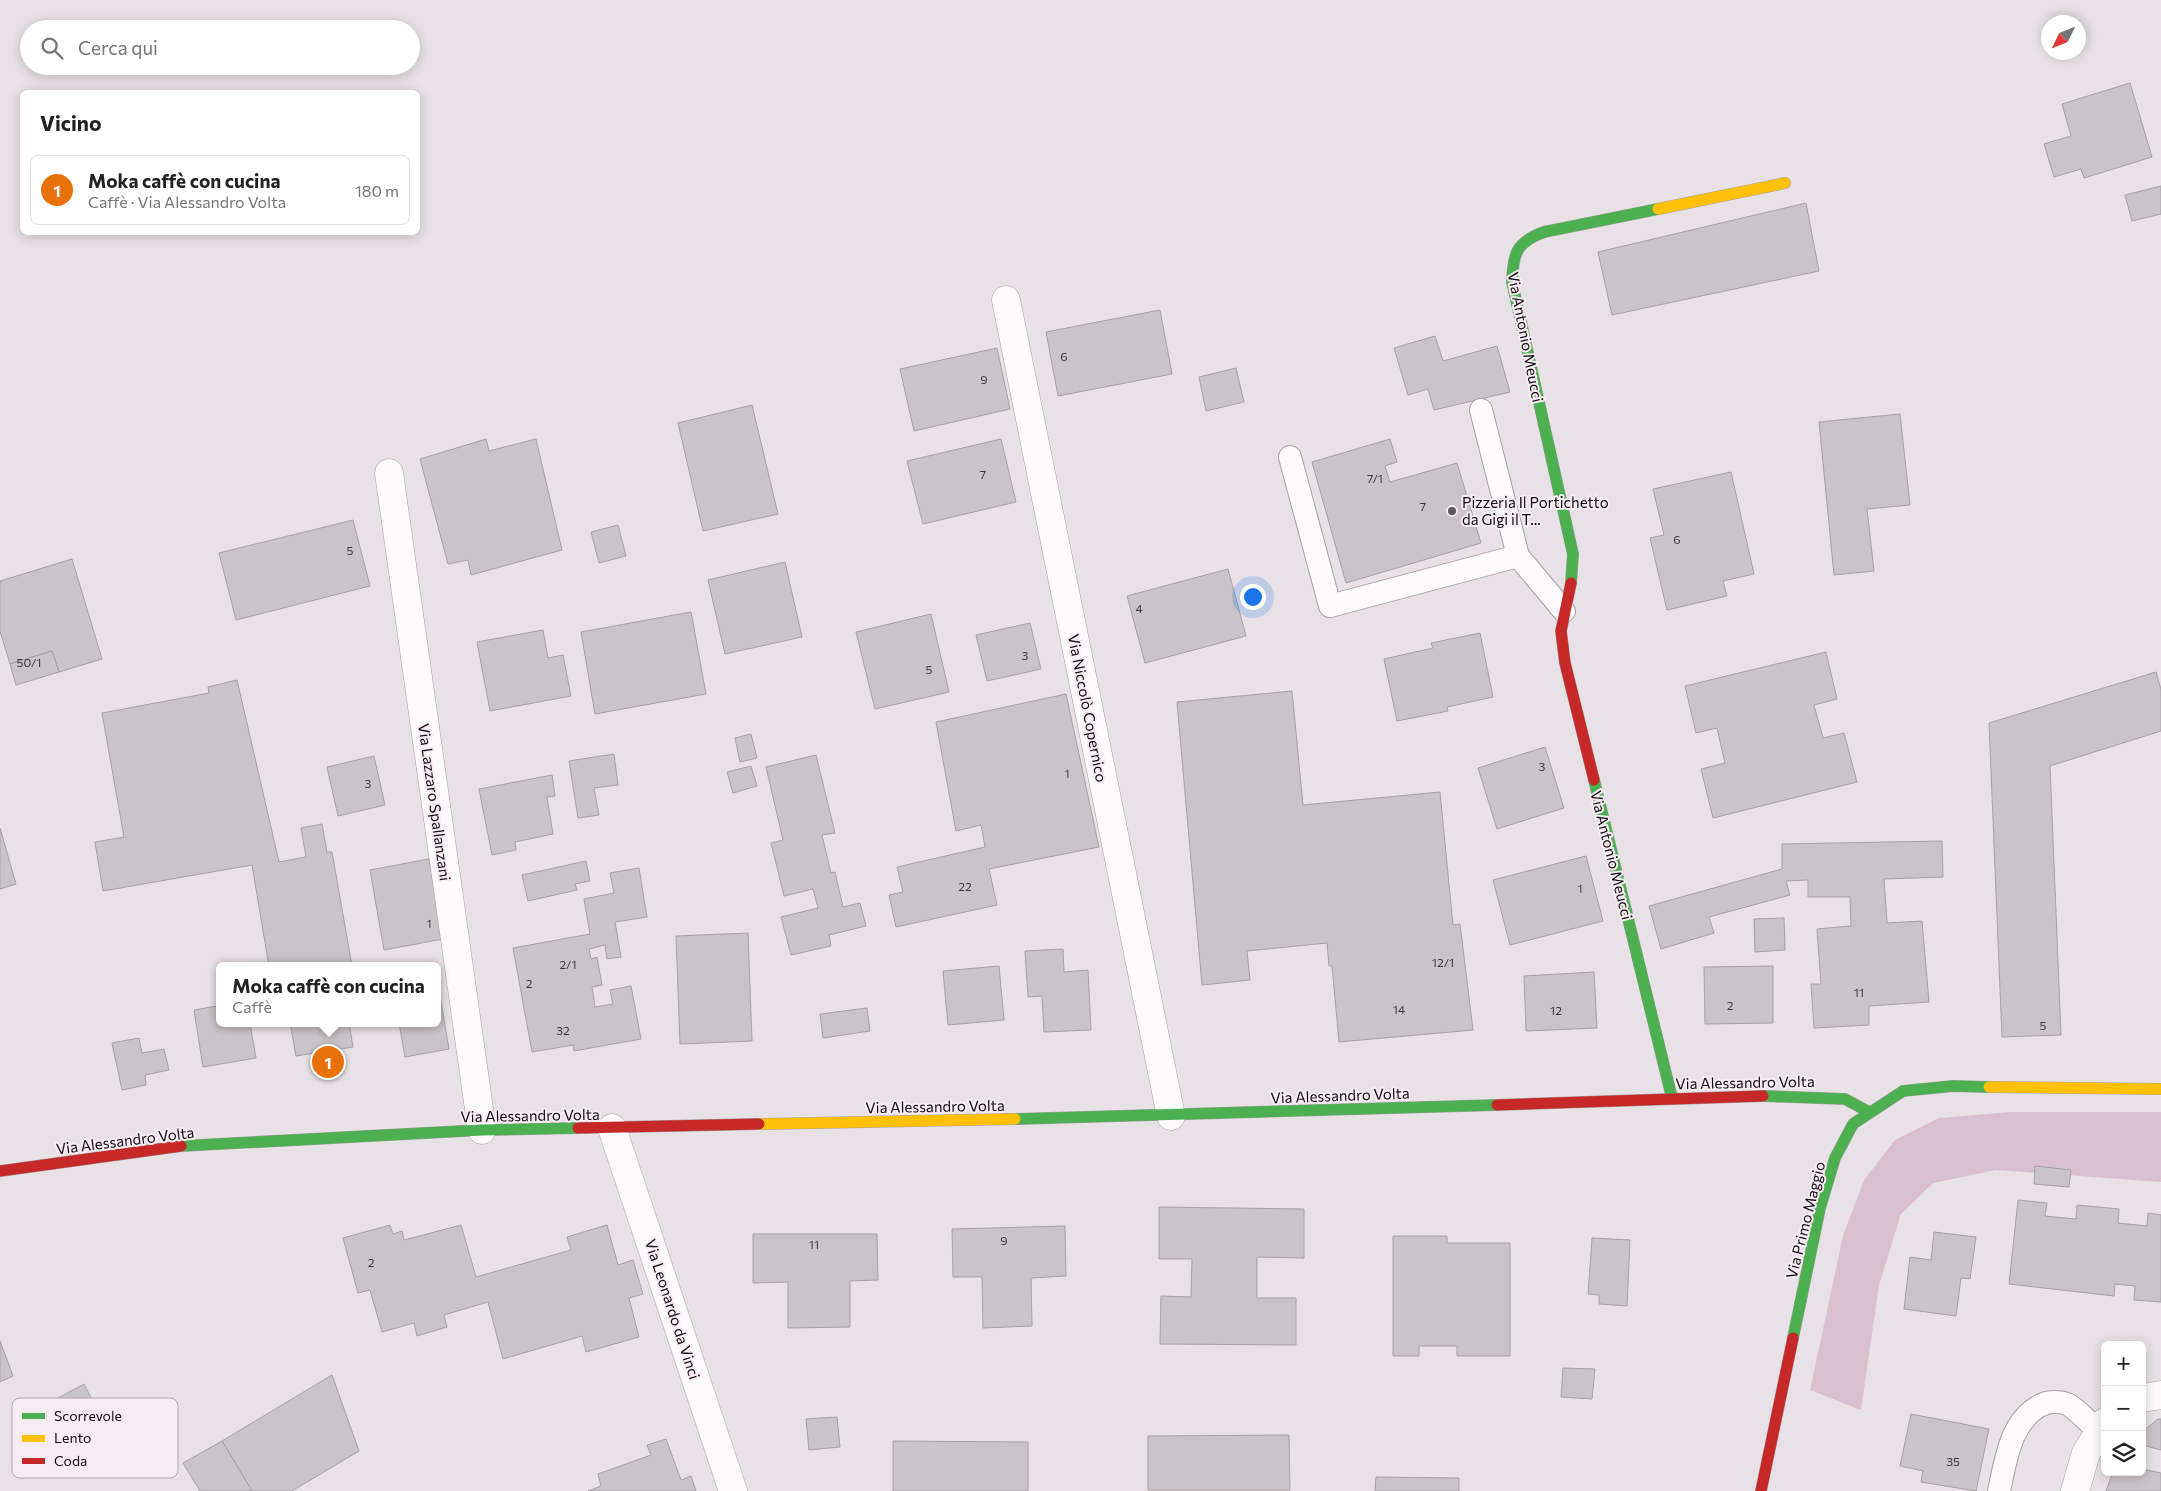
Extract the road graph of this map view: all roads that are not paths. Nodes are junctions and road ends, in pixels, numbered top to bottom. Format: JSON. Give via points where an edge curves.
{"nodes":[{"id":1,"x":1785,"y":183,"type":"dead end"},
{"id":2,"x":1006,"y":300,"type":"dead end"},
{"id":3,"x":1481,"y":410,"type":"dead end"},
{"id":4,"x":1290,"y":457,"type":"dead end"},
{"id":5,"x":389,"y":473,"type":"dead end"},
{"id":6,"x":1518,"y":556,"type":"junction"},
{"id":7,"x":1564,"y":611,"type":"junction"},
{"id":8,"x":2161,"y":1089,"type":"edge"},
{"id":9,"x":1672,"y":1098,"type":"junction"},
{"id":10,"x":1869,"y":1112,"type":"junction"},
{"id":11,"x":1171,"y":1116,"type":"junction"},
{"id":12,"x":612,"y":1128,"type":"junction"},
{"id":13,"x":482,"y":1130,"type":"junction"},
{"id":14,"x":0,"y":1171,"type":"edge"},
{"id":15,"x":2161,"y":1395,"type":"edge"},
{"id":16,"x":2146,"y":1397,"type":"edge"},
{"id":17,"x":2101,"y":1425,"type":"edge"},
{"id":18,"x":2101,"y":1428,"type":"edge"},
{"id":19,"x":733,"y":1491,"type":"edge"},
{"id":20,"x":1761,"y":1491,"type":"edge"},
{"id":21,"x":1999,"y":1491,"type":"edge"},
{"id":22,"x":2075,"y":1491,"type":"edge"}],
"edges":[{"from":1,"to":7,"type":"street","name":"Via Antonio Meucci","via":[[1544,232],[1529,237],[1516,250],[1512,282],[1573,554],[1574,574]]},
{"from":2,"to":11,"type":"street","name":"Via Niccolò Copernico"},
{"from":3,"to":6,"type":"lane"},
{"from":4,"to":6,"type":"lane","via":[[1330,606]]},
{"from":5,"to":13,"type":"street","name":"Via Lazzaro Spallanzani"},
{"from":6,"to":7,"type":"lane"},
{"from":7,"to":9,"type":"street","name":"Via Antonio Meucci","via":[[1561,632],[1565,663]]},
{"from":8,"to":10,"type":"street","name":"Via Primo Maggio","via":[[1918,1088],[1903,1091]]},
{"from":9,"to":10,"type":"street","name":"Via Alessandro Volta","via":[[1781,1094],[1820,1096],[1845,1099]]},
{"from":9,"to":11,"type":"street","name":"Via Alessandro Volta"},
{"from":10,"to":20,"type":"street","name":"Via Primo Maggio","via":[[1853,1124],[1842,1142],[1827,1182]]},
{"from":11,"to":12,"type":"street","name":"Via Alessandro Volta"},
{"from":12,"to":13,"type":"street","name":"Via Alessandro Volta"},
{"from":12,"to":19,"type":"street","name":"Via Leonardo da Vinci"},
{"from":13,"to":14,"type":"street","name":"Via Alessandro Volta","via":[[169,1147]]},
{"from":15,"to":16,"type":"street"},
{"from":17,"to":21,"type":"lane","via":[[2068,1404],[2050,1402],[2033,1408],[2010,1445]]},
{"from":18,"to":22,"type":"street","via":[[2086,1454]]}]}
